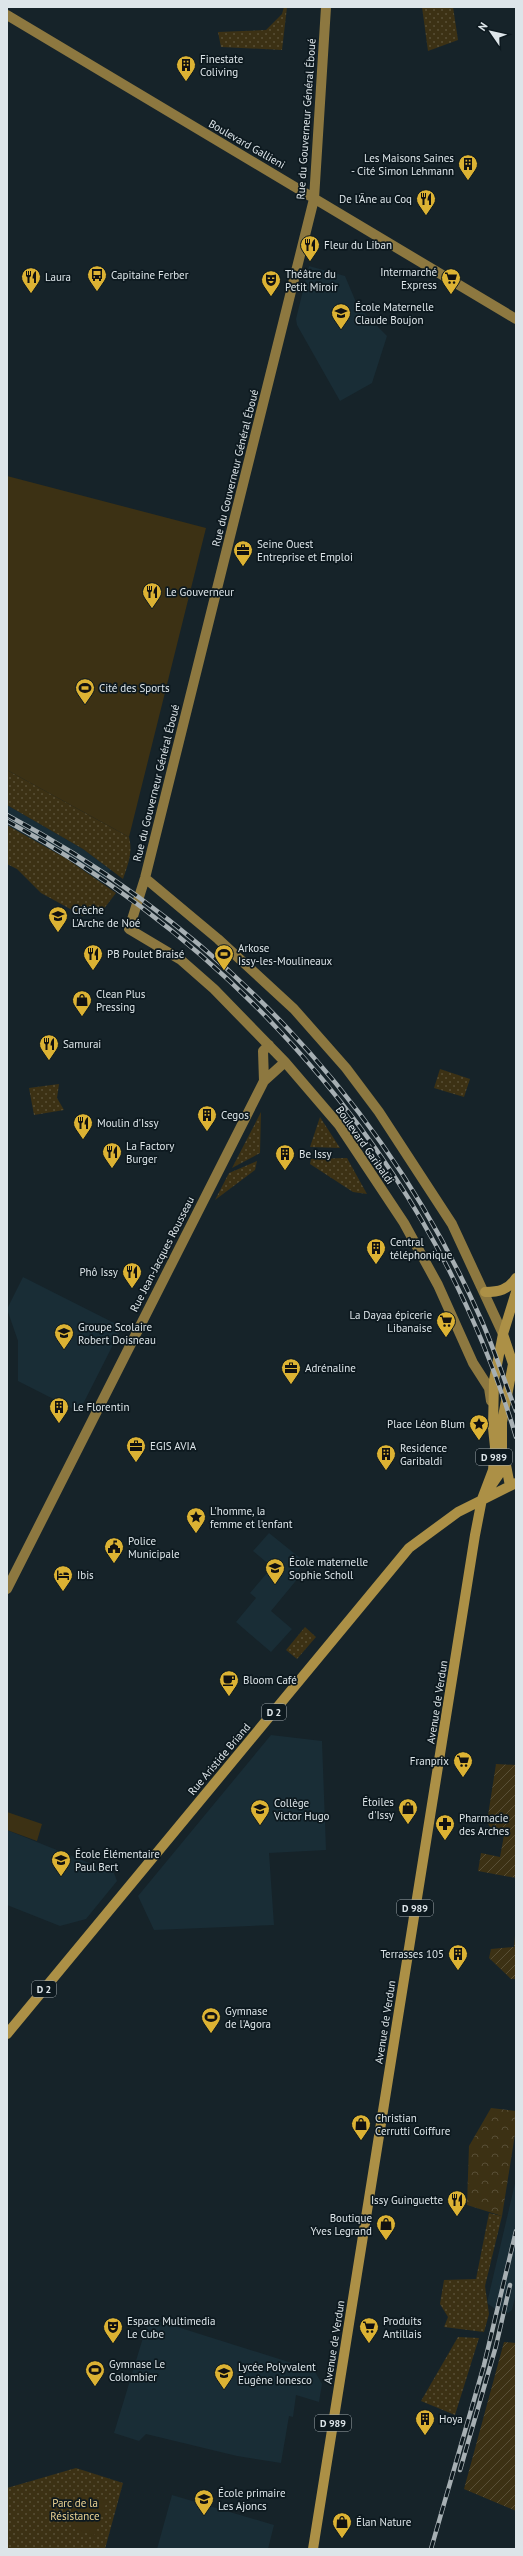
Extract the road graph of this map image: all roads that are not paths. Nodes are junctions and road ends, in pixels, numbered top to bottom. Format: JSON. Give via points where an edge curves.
{"nodes":[{"id":1,"x":326,"y":7,"type":"edge"},
{"id":2,"x":7,"y":15,"type":"edge"},
{"id":3,"x":314,"y":198,"type":"junction"},
{"id":4,"x":516,"y":319,"type":"edge"},
{"id":5,"x":145,"y":878,"type":"junction"},
{"id":6,"x":129,"y":929,"type":"joint"},
{"id":7,"x":269,"y":1045,"type":"junction"},
{"id":8,"x":285,"y":1062,"type":"junction"},
{"id":9,"x":264,"y":1081,"type":"junction"},
{"id":10,"x":516,"y":1278,"type":"edge"},
{"id":11,"x":485,"y":1292,"type":"junction"},
{"id":12,"x":516,"y":1292,"type":"edge"},
{"id":13,"x":503,"y":1334,"type":"junction"},
{"id":14,"x":493,"y":1412,"type":"junction"},
{"id":15,"x":503,"y":1441,"type":"junction"},
{"id":16,"x":513,"y":1484,"type":"edge"},
{"id":17,"x":482,"y":1499,"type":"junction"},
{"id":18,"x":7,"y":1589,"type":"edge"},
{"id":19,"x":7,"y":2034,"type":"edge"},
{"id":20,"x":313,"y":2549,"type":"edge"}],
"edges":[{"from":1,"to":3,"type":"main road","name":"Rue du Gouverneur Général Éboué"},
{"from":2,"to":3,"type":"main road","name":"Boulevard Gallieni"},
{"from":3,"to":4,"type":"main road","name":"Boulevard Gallieni"},
{"from":3,"to":5,"type":"main road","name":"Rue du Gouverneur Général Éboué"},
{"from":5,"to":6,"type":"main road","name":"Rue du Gouverneur Général Éboué"},
{"from":5,"to":11,"type":"main road","via":[[218,939],[291,1006],[346,1068],[379,1112],[452,1224]]},
{"from":6,"to":7,"type":"main road","name":"Boulevard Garibaldi","via":[[181,960],[214,989]]},
{"from":7,"to":8,"type":"main road","name":"Boulevard Garibaldi"},
{"from":7,"to":9,"type":"main road","name":"Rue Jean-Jacques Rousseau","via":[[263,1051]]},
{"from":8,"to":9,"type":"main road","name":"Rue Jean-Jacques Rousseau"},
{"from":8,"to":14,"type":"main road","name":"Boulevard Garibaldi","via":[[339,1125],[404,1223],[438,1285],[473,1363],[489,1388]]},
{"from":9,"to":18,"type":"main road","name":"Rue Jean-Jacques Rousseau"},
{"from":10,"to":11,"type":"main road","via":[[507,1288],[497,1292]]},
{"from":11,"to":13,"type":"main road"},
{"from":12,"to":13,"type":"main road","number":"D 989"},
{"from":13,"to":14,"type":"main road","number":"D 989","via":[[494,1380]]},
{"from":13,"to":15,"type":"main road","number":"D 989","via":[[513,1364],[502,1422]]},
{"from":14,"to":17,"type":"main road","number":"D 989","via":[[493,1470]]},
{"from":15,"to":16,"type":"main road"},
{"from":15,"to":17,"type":"main road","number":"D 989","via":[[502,1470]]},
{"from":16,"to":17,"type":"main road","number":"D 2"},
{"from":17,"to":19,"type":"main road","name":"Rue Aristide Briand","number":"D 2","via":[[458,1512],[409,1548]]},
{"from":17,"to":20,"type":"main road","name":"Avenue de Verdun","number":"D 989"}]}
